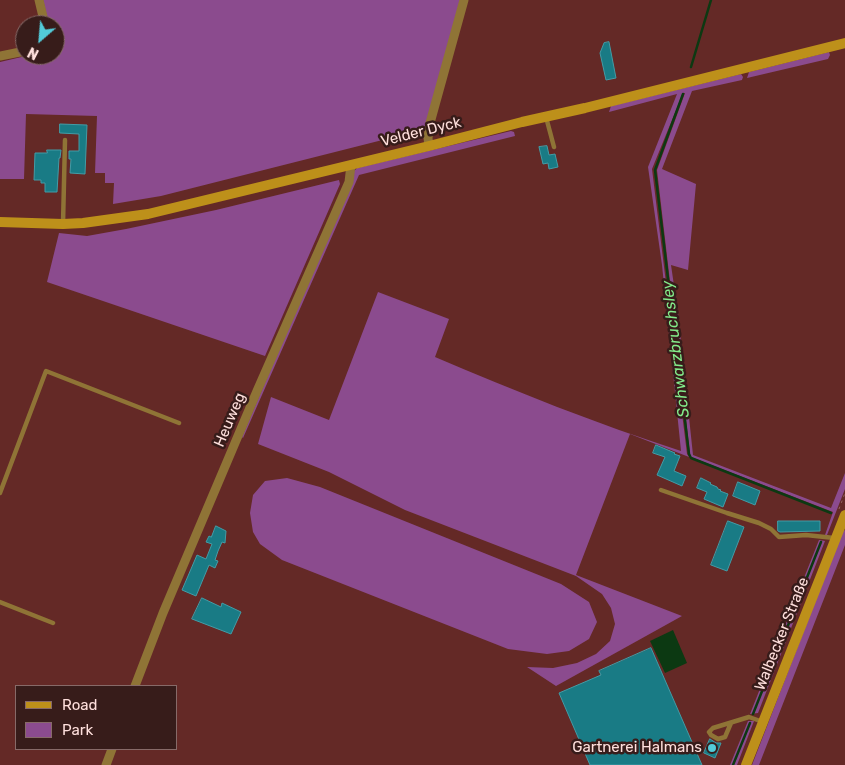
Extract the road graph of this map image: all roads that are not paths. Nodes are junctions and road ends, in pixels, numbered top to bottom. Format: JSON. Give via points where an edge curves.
{"nodes":[{"id":1,"x":39,"y":0,"type":"edge"},
{"id":2,"x":464,"y":0,"type":"edge"},
{"id":3,"x":43,"y":15,"type":"edge"},
{"id":4,"x":845,"y":43,"type":"edge"},
{"id":5,"x":15,"y":53,"type":"edge"},
{"id":6,"x":0,"y":56,"type":"edge"},
{"id":7,"x":546,"y":117,"type":"junction"},
{"id":8,"x":65,"y":140,"type":"dead end"},
{"id":9,"x":429,"y":146,"type":"junction"},
{"id":10,"x":554,"y":147,"type":"dead end"},
{"id":11,"x":351,"y":165,"type":"junction"},
{"id":12,"x":0,"y":222,"type":"edge"},
{"id":13,"x":63,"y":224,"type":"junction"},
{"id":14,"x":180,"y":423,"type":"dead end"},
{"id":15,"x":661,"y":490,"type":"dead end"},
{"id":16,"x":0,"y":493,"type":"edge"},
{"id":17,"x":845,"y":514,"type":"edge"},
{"id":18,"x":836,"y":539,"type":"junction"},
{"id":19,"x":0,"y":602,"type":"edge"},
{"id":20,"x":53,"y":623,"type":"dead end"},
{"id":21,"x":135,"y":685,"type":"edge"},
{"id":22,"x":763,"y":722,"type":"junction"},
{"id":23,"x":731,"y":723,"type":"junction"},
{"id":24,"x":112,"y":750,"type":"edge"},
{"id":25,"x":106,"y":765,"type":"edge"},
{"id":26,"x":746,"y":765,"type":"edge"}],
"edges":[{"from":1,"to":3,"type":"street"},
{"from":2,"to":9,"type":"street","via":[[430,123]]},
{"from":4,"to":7,"type":"main road","name":"Velder Dyck"},
{"from":5,"to":6,"type":"street"},
{"from":7,"to":9,"type":"main road","name":"Velder Dyck"},
{"from":7,"to":10,"type":"lane"},
{"from":8,"to":13,"type":"lane"},
{"from":9,"to":11,"type":"main road","name":"Velder Dyck"},
{"from":11,"to":13,"type":"main road","name":"Velder Dyck","via":[[148,214]]},
{"from":11,"to":21,"type":"street","name":"Heuweg","via":[[349,182],[163,612]]},
{"from":12,"to":13,"type":"main road","name":"Velder Dyck"},
{"from":14,"to":16,"type":"lane","via":[[46,371]]},
{"from":15,"to":18,"type":"lane","via":[[759,523],[779,537],[806,535]]},
{"from":17,"to":18,"type":"main road","name":"Walbecker Straße"},
{"from":18,"to":22,"type":"main road","name":"Walbecker Straße"},
{"from":19,"to":20,"type":"lane"},
{"from":22,"to":23,"type":"lane","via":[[749,717]]},
{"from":22,"to":26,"type":"main road","name":"Walbecker Straße"},
{"from":23,"to":23,"type":"lane","via":[[713,728],[711,735],[718,739],[725,737]]},
{"from":24,"to":25,"type":"street"}]}
